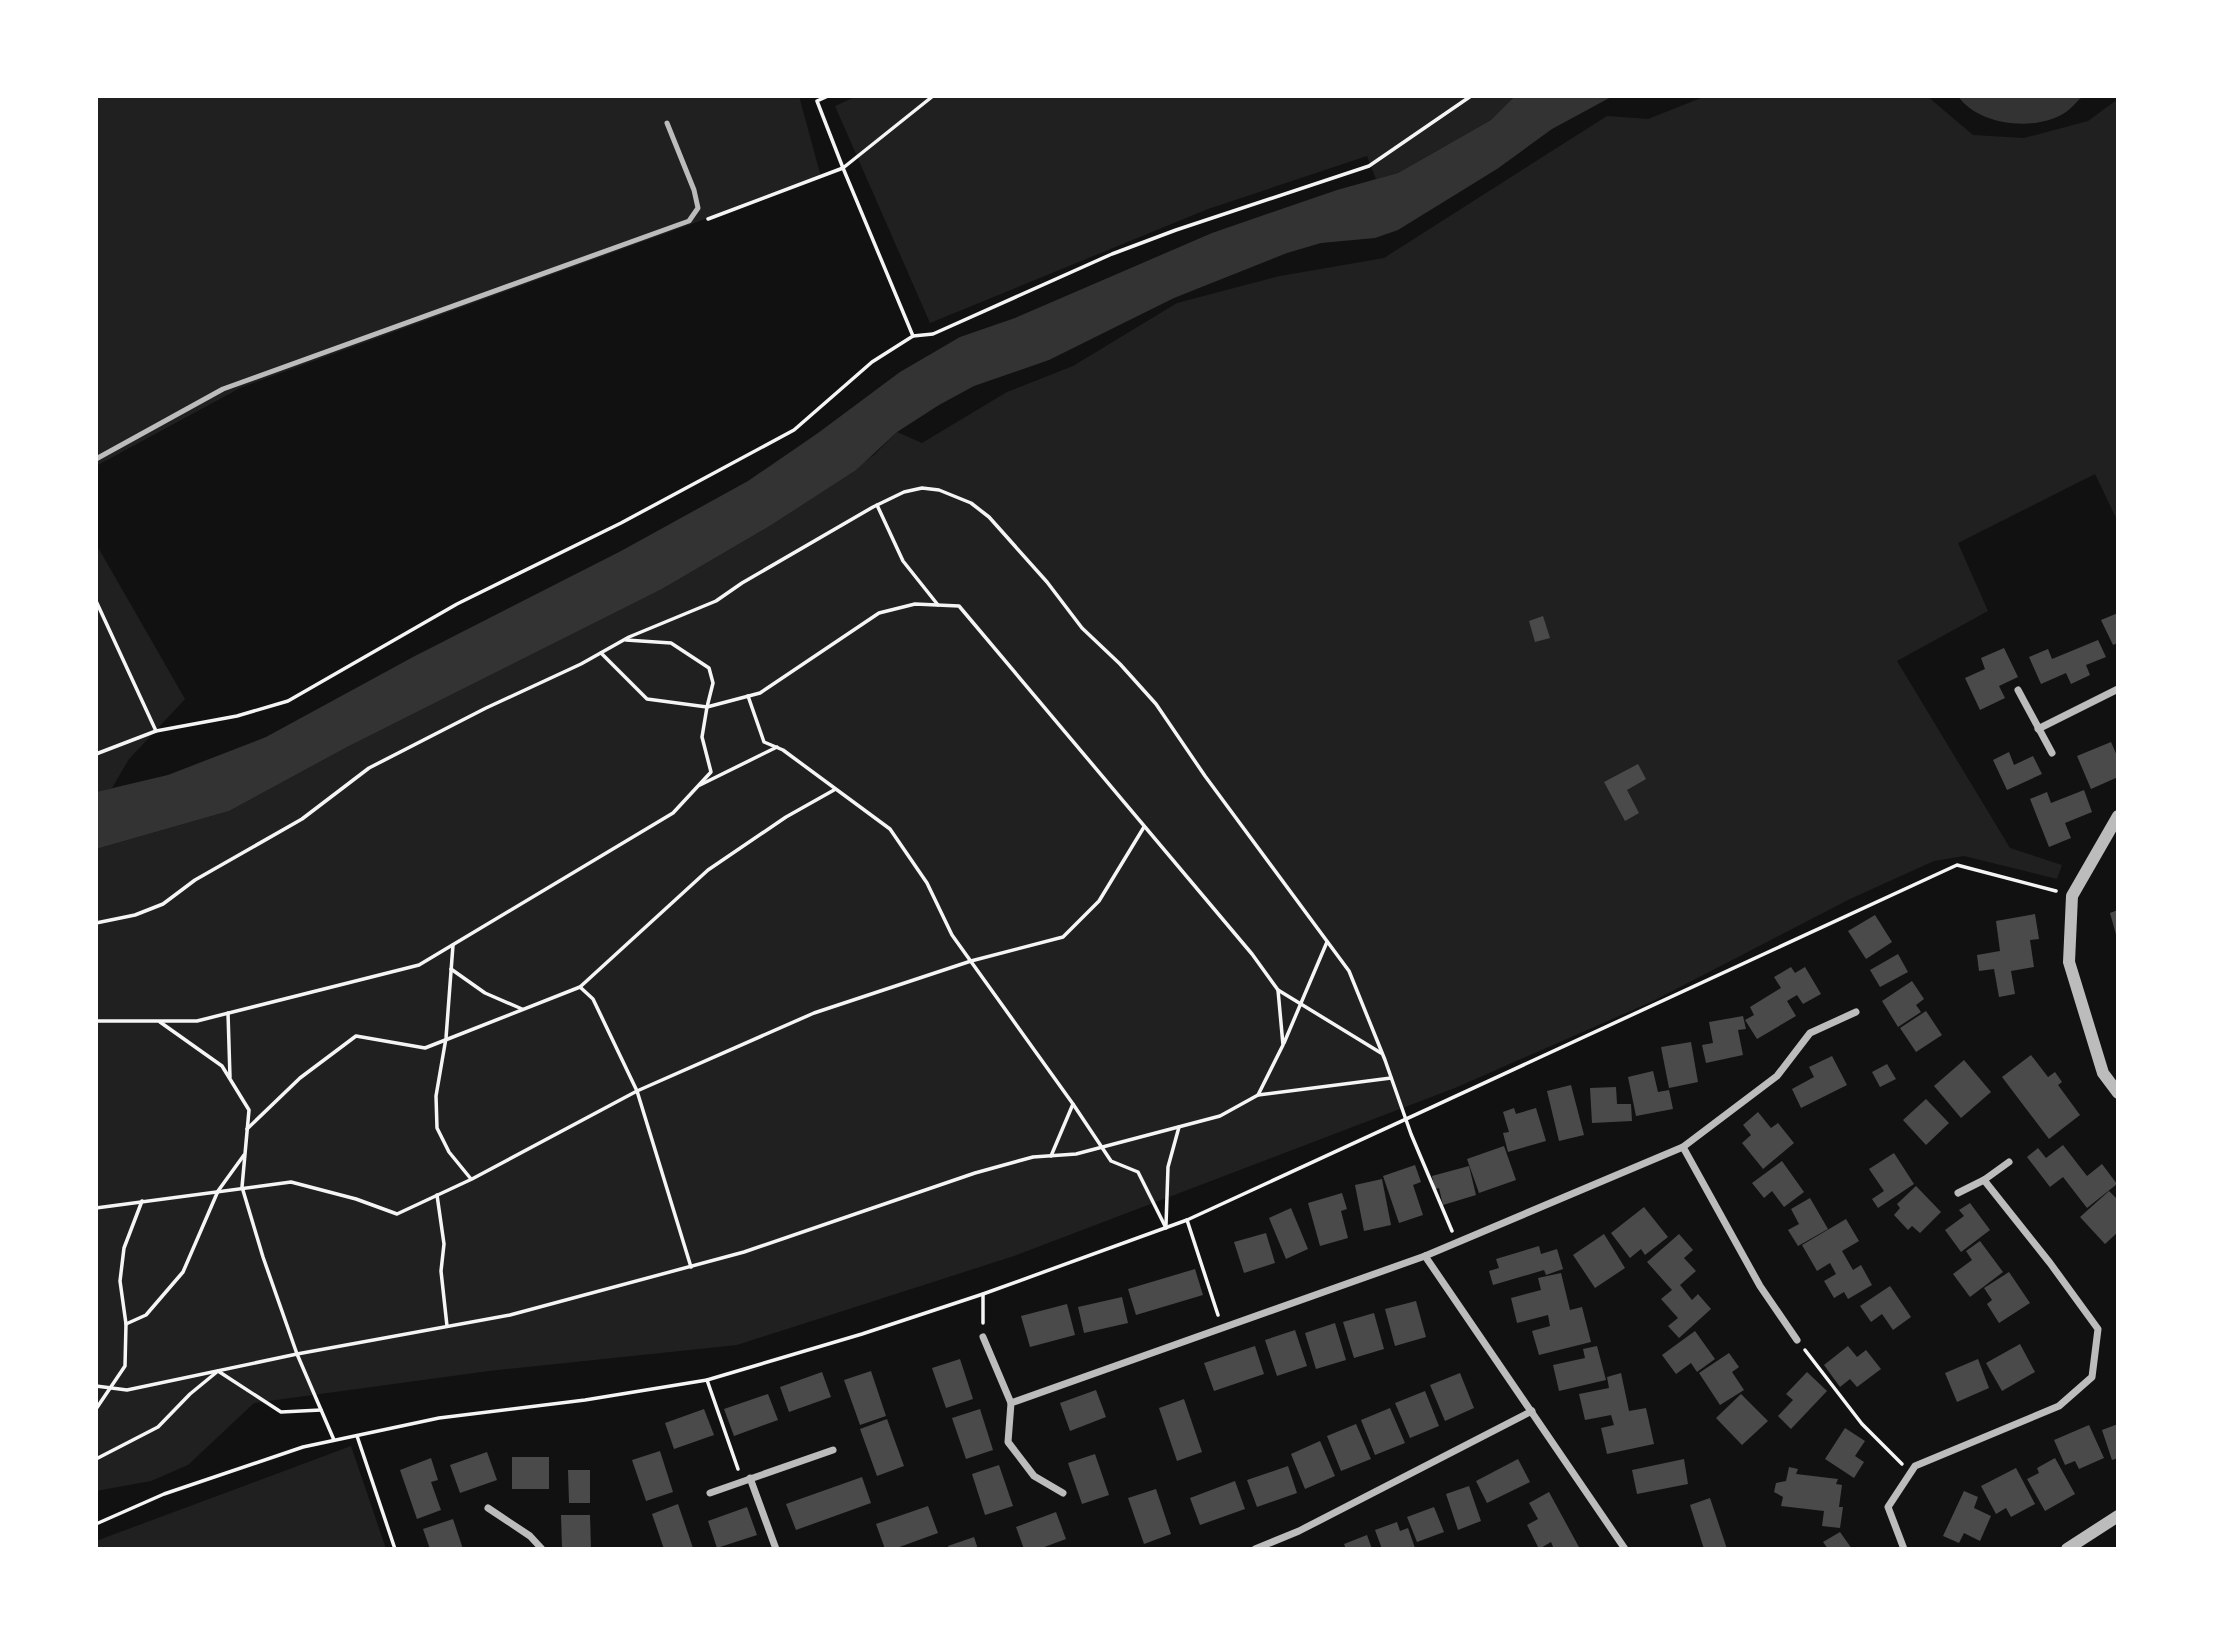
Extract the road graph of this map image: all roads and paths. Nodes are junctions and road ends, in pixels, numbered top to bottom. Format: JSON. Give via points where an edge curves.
{"nodes":[{"id":1,"x":933,"y":96,"type":"edge"},
{"id":2,"x":1471,"y":96,"type":"edge"},
{"id":3,"x":667,"y":124,"type":"dead end"},
{"id":4,"x":913,"y":336,"type":"junction"},
{"id":5,"x":96,"y":459,"type":"edge"},
{"id":6,"x":877,"y":505,"type":"junction"},
{"id":7,"x":96,"y":601,"type":"edge"},
{"id":8,"x":938,"y":605,"type":"junction"},
{"id":9,"x":625,"y":640,"type":"junction"},
{"id":10,"x":601,"y":653,"type":"junction"},
{"id":11,"x":2118,"y":689,"type":"edge"},
{"id":12,"x":2018,"y":690,"type":"dead end"},
{"id":13,"x":748,"y":696,"type":"junction"},
{"id":14,"x":707,"y":707,"type":"junction"},
{"id":15,"x":2038,"y":729,"type":"junction"},
{"id":16,"x":156,"y":731,"type":"junction"},
{"id":17,"x":777,"y":747,"type":"junction"},
{"id":18,"x":2052,"y":753,"type":"dead end"},
{"id":19,"x":96,"y":754,"type":"edge"},
{"id":20,"x":698,"y":787,"type":"junction"},
{"id":21,"x":835,"y":789,"type":"junction"},
{"id":22,"x":2118,"y":816,"type":"edge"},
{"id":23,"x":1144,"y":827,"type":"junction"},
{"id":24,"x":2072,"y":896,"type":"junction"},
{"id":25,"x":96,"y":923,"type":"edge"},
{"id":26,"x":1327,"y":942,"type":"junction"},
{"id":27,"x":453,"y":945,"type":"junction"},
{"id":28,"x":971,"y":961,"type":"junction"},
{"id":29,"x":451,"y":969,"type":"junction"},
{"id":30,"x":580,"y":987,"type":"junction"},
{"id":31,"x":1278,"y":990,"type":"junction"},
{"id":32,"x":1300,"y":1005,"type":"junction"},
{"id":33,"x":523,"y":1009,"type":"junction"},
{"id":34,"x":1856,"y":1012,"type":"dead end"},
{"id":35,"x":228,"y":1013,"type":"junction"},
{"id":36,"x":96,"y":1021,"type":"edge"},
{"id":37,"x":159,"y":1021,"type":"junction"},
{"id":38,"x":446,"y":1038,"type":"junction"},
{"id":39,"x":1283,"y":1045,"type":"junction"},
{"id":40,"x":1383,"y":1054,"type":"junction"},
{"id":41,"x":1391,"y":1078,"type":"junction"},
{"id":42,"x":230,"y":1079,"type":"junction"},
{"id":43,"x":637,"y":1091,"type":"junction"},
{"id":44,"x":2118,"y":1093,"type":"edge"},
{"id":45,"x":1258,"y":1095,"type":"junction"},
{"id":46,"x":1073,"y":1104,"type":"junction"},
{"id":47,"x":1406,"y":1119,"type":"junction"},
{"id":48,"x":1179,"y":1127,"type":"junction"},
{"id":49,"x":247,"y":1129,"type":"junction"},
{"id":50,"x":1103,"y":1147,"type":"junction"},
{"id":51,"x":1683,"y":1147,"type":"junction"},
{"id":52,"x":245,"y":1153,"type":"junction"},
{"id":53,"x":1051,"y":1156,"type":"junction"},
{"id":54,"x":2009,"y":1162,"type":"dead end"},
{"id":55,"x":472,"y":1180,"type":"junction"},
{"id":56,"x":1984,"y":1180,"type":"junction"},
{"id":57,"x":242,"y":1187,"type":"junction"},
{"id":58,"x":218,"y":1191,"type":"junction"},
{"id":59,"x":1958,"y":1193,"type":"dead end"},
{"id":60,"x":437,"y":1195,"type":"junction"},
{"id":61,"x":142,"y":1201,"type":"junction"},
{"id":62,"x":96,"y":1208,"type":"edge"},
{"id":63,"x":1187,"y":1220,"type":"junction"},
{"id":64,"x":1166,"y":1228,"type":"junction"},
{"id":65,"x":1457,"y":1242,"type":"junction"},
{"id":66,"x":1424,"y":1256,"type":"junction"},
{"id":67,"x":691,"y":1267,"type":"junction"},
{"id":68,"x":983,"y":1294,"type":"junction"},
{"id":69,"x":126,"y":1324,"type":"junction"},
{"id":70,"x":447,"y":1326,"type":"junction"},
{"id":71,"x":1223,"y":1328,"type":"junction"},
{"id":72,"x":983,"y":1338,"type":"joint"},
{"id":73,"x":1797,"y":1340,"type":"joint"},
{"id":74,"x":297,"y":1354,"type":"junction"},
{"id":75,"x":218,"y":1371,"type":"junction"},
{"id":76,"x":707,"y":1380,"type":"junction"},
{"id":77,"x":96,"y":1386,"type":"edge"},
{"id":78,"x":111,"y":1388,"type":"junction"},
{"id":79,"x":1011,"y":1403,"type":"junction"},
{"id":80,"x":96,"y":1409,"type":"edge"},
{"id":81,"x":321,"y":1410,"type":"junction"},
{"id":82,"x":1532,"y":1410,"type":"junction"},
{"id":83,"x":357,"y":1436,"type":"junction"},
{"id":84,"x":334,"y":1440,"type":"junction"},
{"id":85,"x":833,"y":1450,"type":"dead end"},
{"id":86,"x":96,"y":1459,"type":"edge"},
{"id":87,"x":1911,"y":1472,"type":"junction"},
{"id":88,"x":746,"y":1479,"type":"junction"},
{"id":89,"x":710,"y":1493,"type":"dead end"},
{"id":90,"x":1063,"y":1493,"type":"dead end"},
{"id":91,"x":488,"y":1508,"type":"dead end"},
{"id":92,"x":2118,"y":1516,"type":"edge"},
{"id":93,"x":96,"y":1524,"type":"edge"},
{"id":94,"x":395,"y":1549,"type":"edge"},
{"id":95,"x":542,"y":1549,"type":"edge"},
{"id":96,"x":776,"y":1549,"type":"edge"},
{"id":97,"x":1255,"y":1549,"type":"edge"},
{"id":98,"x":1625,"y":1549,"type":"edge"},
{"id":99,"x":1905,"y":1549,"type":"edge"},
{"id":100,"x":2067,"y":1549,"type":"edge"}],
"edges":[{"from":1,"to":4,"type":"path","via":[[843,168]]},
{"from":2,"to":4,"type":"path","via":[[1370,166],[1176,230],[933,334]]},
{"from":3,"to":5,"type":"lane","via":[[694,190],[698,208],[690,221],[223,389]]},
{"from":4,"to":16,"type":"path","via":[[872,362],[794,430],[457,604],[288,701]]},
{"from":6,"to":8,"type":"path","via":[[903,561]]},
{"from":6,"to":9,"type":"path","via":[[716,601]]},
{"from":6,"to":26,"type":"path","via":[[922,488],[955,495],[989,517],[1082,628],[1156,704]]},
{"from":7,"to":16,"type":"path"},
{"from":8,"to":13,"type":"path","via":[[915,604],[879,613],[760,693]]},
{"from":8,"to":23,"type":"path","via":[[959,606]]},
{"from":9,"to":10,"type":"path"},
{"from":9,"to":14,"type":"path","via":[[671,643],[709,668],[713,683]]},
{"from":10,"to":14,"type":"path","via":[[647,699]]},
{"from":10,"to":25,"type":"path","via":[[369,768],[302,819],[195,880],[163,904]]},
{"from":11,"to":15,"type":"street"},
{"from":12,"to":15,"type":"street"},
{"from":13,"to":14,"type":"path"},
{"from":13,"to":17,"type":"path","via":[[764,742]]},
{"from":14,"to":20,"type":"path","via":[[702,737],[711,772]]},
{"from":15,"to":18,"type":"street"},
{"from":16,"to":19,"type":"path"},
{"from":17,"to":20,"type":"path"},
{"from":17,"to":21,"type":"path"},
{"from":20,"to":27,"type":"path","via":[[673,813]]},
{"from":21,"to":28,"type":"path","via":[[890,829]]},
{"from":21,"to":30,"type":"path","via":[[708,870]]},
{"from":22,"to":24,"type":"street"},
{"from":23,"to":28,"type":"path","via":[[1099,901],[1063,937]]},
{"from":23,"to":31,"type":"path"},
{"from":24,"to":44,"type":"street","via":[[2069,962],[2103,1073]]},
{"from":24,"to":47,"type":"path","via":[[1957,865]]},
{"from":26,"to":32,"type":"path"},
{"from":26,"to":40,"type":"path","via":[[1349,971]]},
{"from":27,"to":29,"type":"path"},
{"from":27,"to":35,"type":"path","via":[[418,965]]},
{"from":28,"to":43,"type":"path","via":[[814,1013]]},
{"from":28,"to":46,"type":"path"},
{"from":29,"to":33,"type":"path","via":[[485,993]]},
{"from":29,"to":38,"type":"path"},
{"from":30,"to":33,"type":"path"},
{"from":30,"to":43,"type":"path","via":[[593,999]]},
{"from":31,"to":32,"type":"path"},
{"from":31,"to":39,"type":"path"},
{"from":32,"to":39,"type":"path"},
{"from":32,"to":40,"type":"path"},
{"from":33,"to":38,"type":"path"},
{"from":34,"to":51,"type":"street","via":[[1810,1033],[1777,1076]]},
{"from":35,"to":37,"type":"path","via":[[197,1021]]},
{"from":35,"to":42,"type":"path"},
{"from":36,"to":37,"type":"path"},
{"from":37,"to":42,"type":"path","via":[[222,1066]]},
{"from":38,"to":49,"type":"path","via":[[425,1048],[356,1036],[300,1079]]},
{"from":38,"to":55,"type":"path","via":[[436,1096],[437,1128]]},
{"from":39,"to":45,"type":"path"},
{"from":40,"to":41,"type":"path"},
{"from":41,"to":45,"type":"path"},
{"from":41,"to":47,"type":"path"},
{"from":42,"to":49,"type":"path","via":[[249,1110]]},
{"from":43,"to":55,"type":"path"},
{"from":43,"to":67,"type":"path"},
{"from":45,"to":48,"type":"path","via":[[1220,1116]]},
{"from":46,"to":50,"type":"path"},
{"from":46,"to":53,"type":"path"},
{"from":47,"to":63,"type":"path"},
{"from":47,"to":65,"type":"path"},
{"from":48,"to":50,"type":"path"},
{"from":48,"to":64,"type":"path","via":[[1168,1167]]},
{"from":49,"to":52,"type":"path"},
{"from":50,"to":53,"type":"path"},
{"from":50,"to":64,"type":"path","via":[[1111,1161],[1138,1172]]},
{"from":51,"to":65,"type":"street"},
{"from":51,"to":73,"type":"street","via":[[1760,1286]]},
{"from":52,"to":57,"type":"path"},
{"from":52,"to":58,"type":"path"},
{"from":53,"to":67,"type":"path","via":[[975,1173]]},
{"from":54,"to":56,"type":"street"},
{"from":55,"to":60,"type":"path"},
{"from":56,"to":59,"type":"street"},
{"from":56,"to":87,"type":"street","via":[[2098,1329],[2092,1377],[2059,1406],[1915,1466]]},
{"from":57,"to":58,"type":"path"},
{"from":57,"to":60,"type":"path","via":[[291,1182],[397,1214]]},
{"from":57,"to":74,"type":"path"},
{"from":58,"to":61,"type":"path"},
{"from":58,"to":69,"type":"path","via":[[183,1272],[146,1315]]},
{"from":60,"to":70,"type":"path"},
{"from":61,"to":62,"type":"path"},
{"from":61,"to":69,"type":"path","via":[[124,1248],[120,1281]]},
{"from":63,"to":64,"type":"path"},
{"from":63,"to":71,"type":"path"},
{"from":64,"to":68,"type":"path"},
{"from":65,"to":66,"type":"street"},
{"from":66,"to":71,"type":"street"},
{"from":66,"to":82,"type":"street"},
{"from":67,"to":70,"type":"path","via":[[510,1315]]},
{"from":68,"to":72,"type":"path"},
{"from":68,"to":76,"type":"path"},
{"from":69,"to":78,"type":"path","via":[[125,1366]]},
{"from":70,"to":74,"type":"path"},
{"from":71,"to":79,"type":"street"},
{"from":72,"to":79,"type":"street"},
{"from":73,"to":87,"type":"path","via":[[1862,1424]]},
{"from":74,"to":75,"type":"path"},
{"from":74,"to":81,"type":"path"},
{"from":75,"to":78,"type":"path","via":[[127,1390]]},
{"from":75,"to":81,"type":"path","via":[[281,1412]]},
{"from":75,"to":86,"type":"path","via":[[158,1427]]},
{"from":76,"to":83,"type":"path","via":[[439,1418]]},
{"from":76,"to":88,"type":"path"},
{"from":77,"to":78,"type":"path"},
{"from":78,"to":80,"type":"path"},
{"from":79,"to":90,"type":"street","via":[[1008,1442],[1034,1476]]},
{"from":81,"to":84,"type":"path"},
{"from":82,"to":97,"type":"street","via":[[1299,1531]]},
{"from":82,"to":98,"type":"street"},
{"from":83,"to":84,"type":"path"},
{"from":83,"to":94,"type":"path"},
{"from":84,"to":93,"type":"path","via":[[164,1493]]},
{"from":85,"to":88,"type":"street"},
{"from":87,"to":99,"type":"street","via":[[1888,1507]]},
{"from":88,"to":89,"type":"street"},
{"from":88,"to":96,"type":"street"},
{"from":91,"to":95,"type":"street"},
{"from":92,"to":100,"type":"street"}]}
